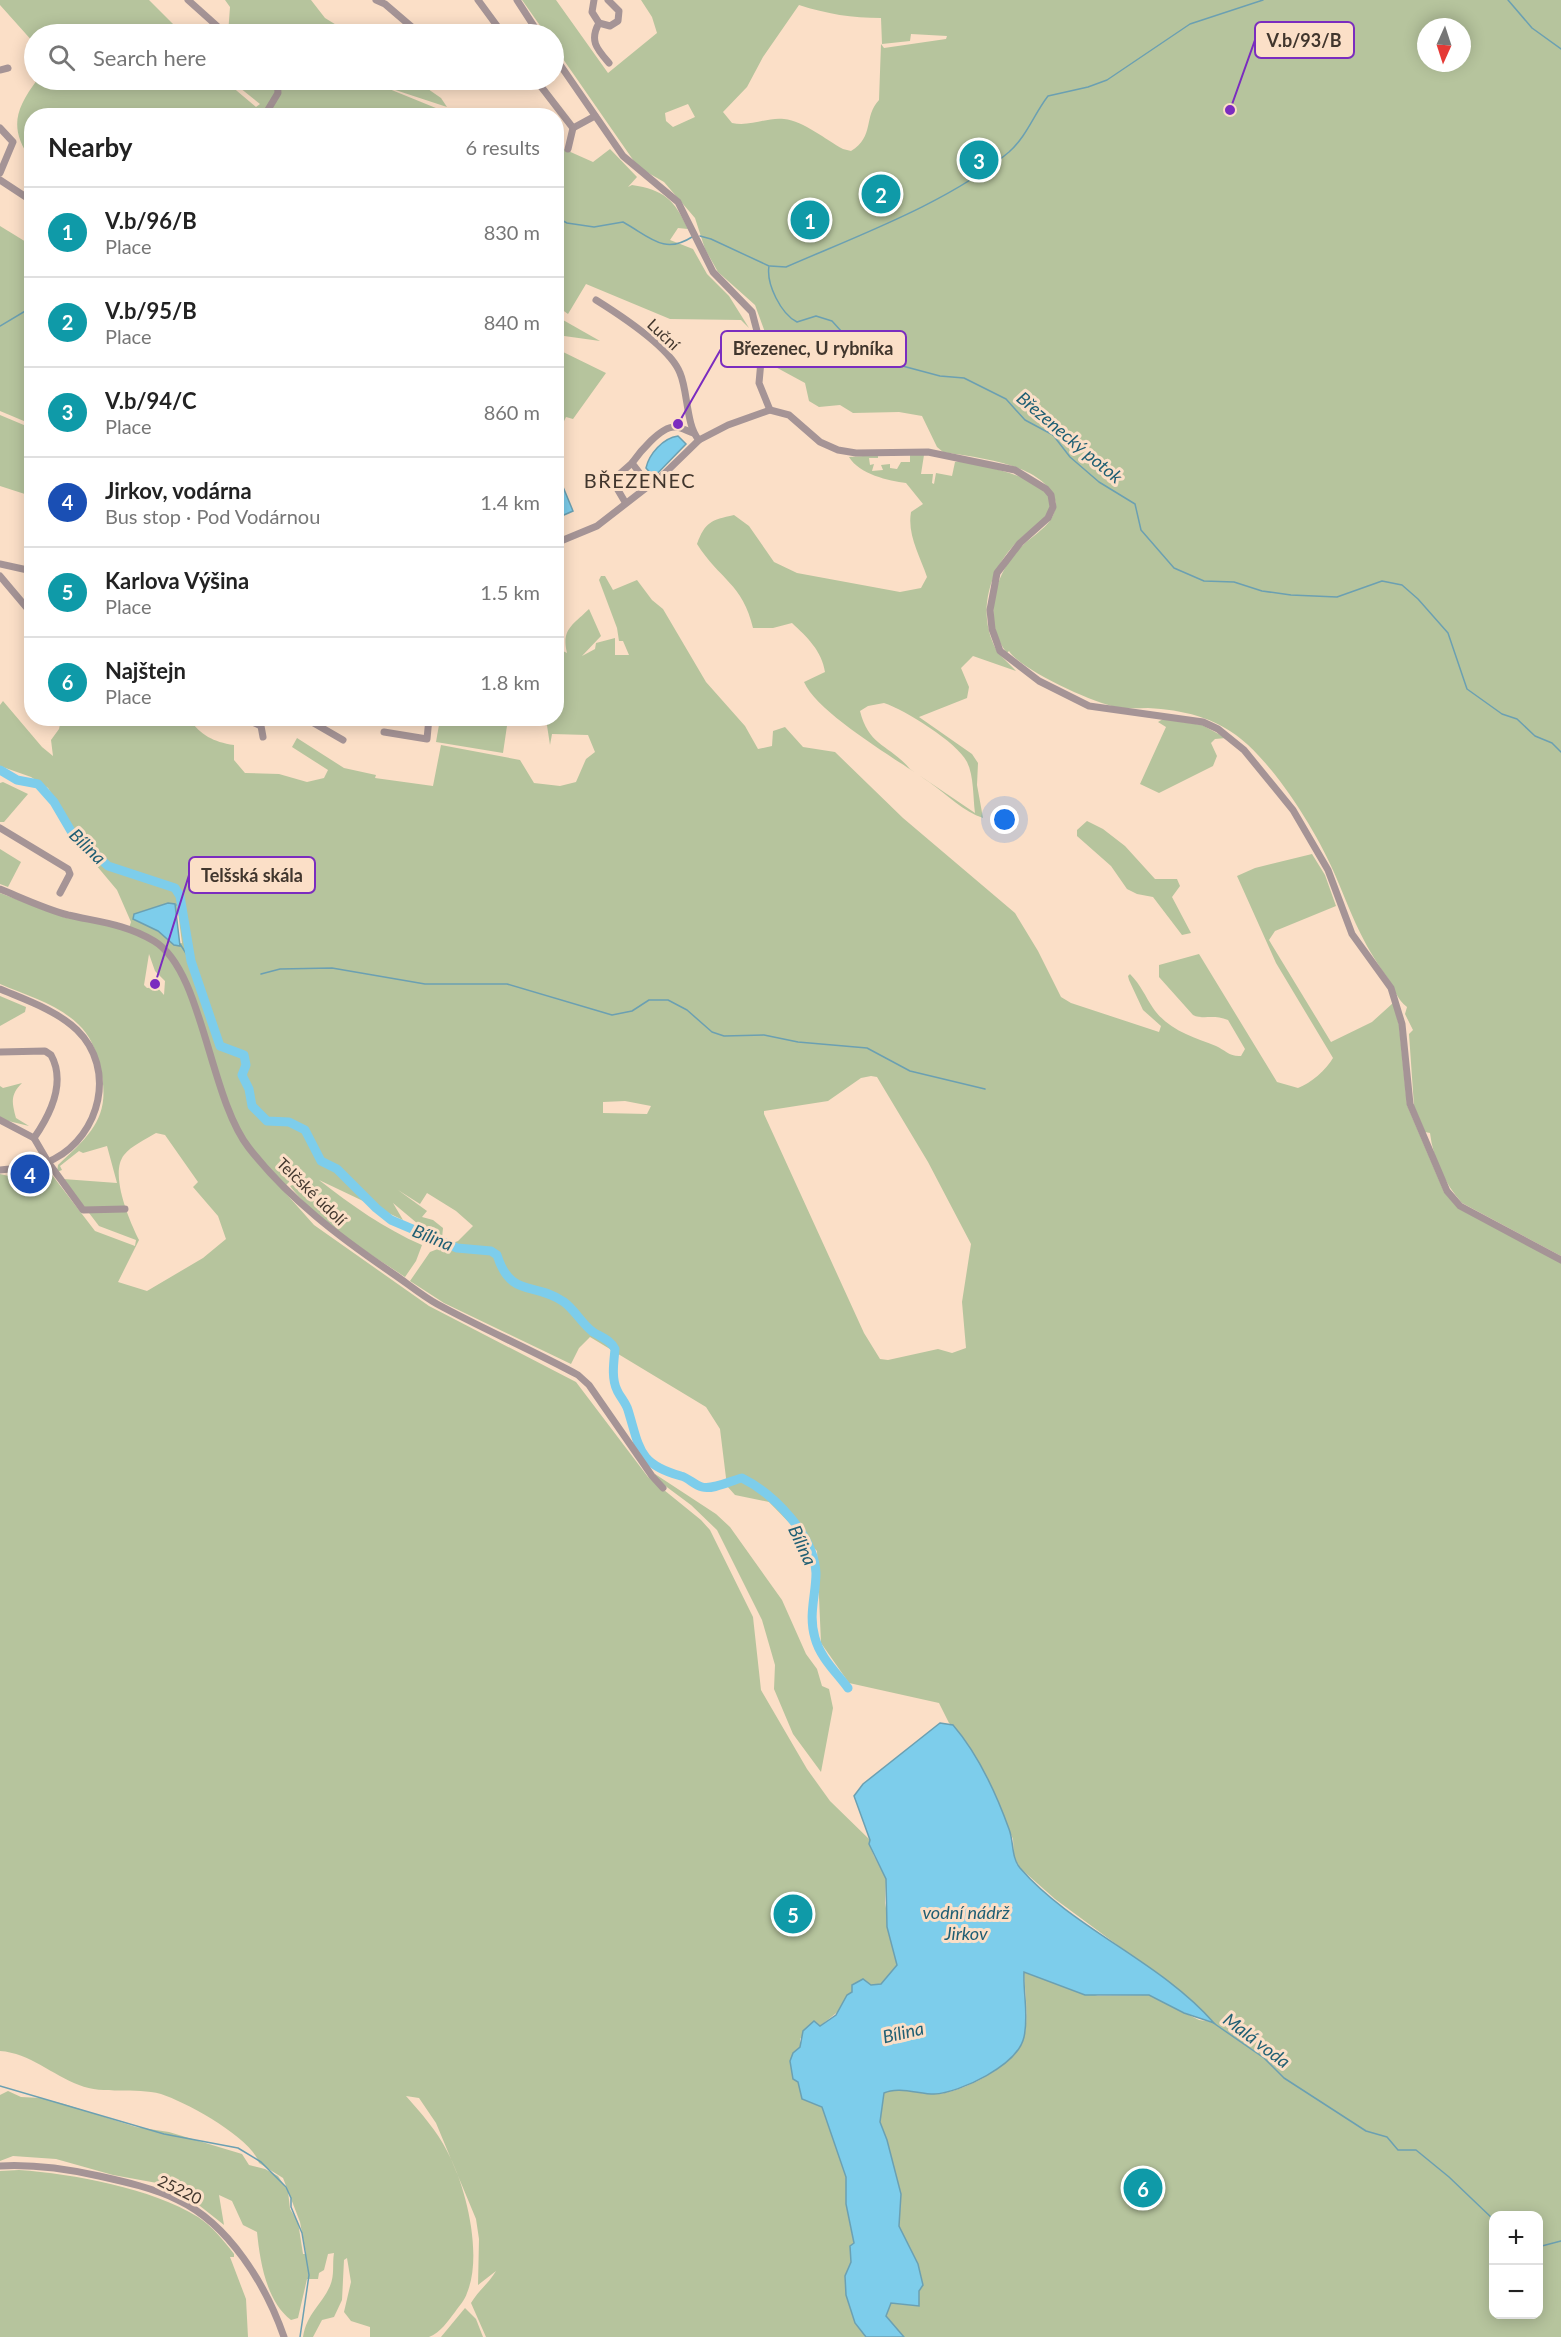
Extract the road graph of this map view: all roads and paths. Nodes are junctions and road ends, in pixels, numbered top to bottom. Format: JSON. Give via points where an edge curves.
{"nodes":[{"id":1,"x":188,"y":0,"type":"edge"},
{"id":2,"x":376,"y":0,"type":"edge"},
{"id":3,"x":477,"y":0,"type":"edge"},
{"id":4,"x":517,"y":0,"type":"edge"},
{"id":5,"x":594,"y":0,"type":"edge"},
{"id":6,"x":608,"y":0,"type":"edge"},
{"id":7,"x":599,"y":23,"type":"junction"},
{"id":8,"x":215,"y":24,"type":"edge"},
{"id":9,"x":408,"y":24,"type":"edge"},
{"id":10,"x":495,"y":24,"type":"edge"},
{"id":11,"x":533,"y":24,"type":"edge"},
{"id":12,"x":609,"y":63,"type":"dead end"},
{"id":13,"x":564,"y":71,"type":"edge"},
{"id":14,"x":278,"y":90,"type":"edge"},
{"id":15,"x":544,"y":90,"type":"edge"},
{"id":16,"x":269,"y":108,"type":"edge"},
{"id":17,"x":558,"y":108,"type":"edge"},
{"id":18,"x":564,"y":116,"type":"edge"},
{"id":19,"x":595,"y":116,"type":"junction"},
{"id":20,"x":0,"y":128,"type":"edge"},
{"id":21,"x":573,"y":128,"type":"junction"},
{"id":22,"x":568,"y":149,"type":"dead end"},
{"id":23,"x":0,"y":173,"type":"edge"},
{"id":24,"x":0,"y":180,"type":"edge"},
{"id":25,"x":24,"y":196,"type":"edge"},
{"id":26,"x":596,"y":300,"type":"dead end"},
{"id":27,"x":770,"y":410,"type":"junction"},
{"id":28,"x":696,"y":436,"type":"junction"},
{"id":29,"x":632,"y":463,"type":"junction"},
{"id":30,"x":648,"y":484,"type":"junction"},
{"id":31,"x":625,"y":502,"type":"junction"},
{"id":32,"x":564,"y":540,"type":"edge"},
{"id":33,"x":0,"y":564,"type":"edge"},
{"id":34,"x":24,"y":569,"type":"edge"},
{"id":35,"x":0,"y":576,"type":"edge"},
{"id":36,"x":24,"y":604,"type":"edge"},
{"id":37,"x":261,"y":726,"type":"edge"},
{"id":38,"x":319,"y":726,"type":"edge"},
{"id":39,"x":428,"y":726,"type":"edge"},
{"id":40,"x":384,"y":732,"type":"dead end"},
{"id":41,"x":263,"y":738,"type":"dead end"},
{"id":42,"x":344,"y":740,"type":"dead end"},
{"id":43,"x":0,"y":828,"type":"edge"},
{"id":44,"x":0,"y":889,"type":"edge"},
{"id":45,"x":60,"y":893,"type":"dead end"},
{"id":46,"x":0,"y":988,"type":"edge"},
{"id":47,"x":0,"y":1052,"type":"edge"},
{"id":48,"x":0,"y":1120,"type":"edge"},
{"id":49,"x":34,"y":1138,"type":"junction"},
{"id":50,"x":48,"y":1162,"type":"junction"},
{"id":51,"x":0,"y":1170,"type":"edge"},
{"id":52,"x":125,"y":1209,"type":"dead end"},
{"id":53,"x":1561,"y":1260,"type":"edge"},
{"id":54,"x":663,"y":1488,"type":"dead end"},
{"id":55,"x":0,"y":2166,"type":"edge"},
{"id":56,"x":284,"y":2337,"type":"edge"}],
"edges":[{"from":1,"to":8,"type":"street"},
{"from":2,"to":9,"type":"street"},
{"from":3,"to":10,"type":"street"},
{"from":4,"to":11,"type":"street"},
{"from":5,"to":7,"type":"street","via":[[592,12]]},
{"from":6,"to":7,"type":"street","via":[[619,11],[618,21],[610,26]]},
{"from":7,"to":12,"type":"street","via":[[593,34],[594,44]]},
{"from":13,"to":19,"type":"street"},
{"from":14,"to":16,"type":"street"},
{"from":15,"to":17,"type":"street"},
{"from":18,"to":21,"type":"street"},
{"from":19,"to":21,"type":"street"},
{"from":19,"to":27,"type":"street","via":[[623,156],[678,202],[713,272],[752,312],[762,350],[759,383]]},
{"from":20,"to":23,"type":"street","via":[[13,142]]},
{"from":21,"to":22,"type":"street"},
{"from":24,"to":25,"type":"street"},
{"from":26,"to":28,"type":"street","name":"Luční","via":[[639,329],[676,365]]},
{"from":27,"to":28,"type":"street"},
{"from":27,"to":53,"type":"street","via":[[789,415],[820,442],[838,450],[928,452],[1015,470],[1046,489],[1053,503],[1048,518],[1003,563],[994,584],[990,610],[1000,651],[1039,681],[1089,706],[1203,722],[1244,750],[1282,794],[1314,843],[1329,870],[1352,934],[1391,988],[1402,1024],[1410,1104],[1447,1191],[1460,1206]]},
{"from":28,"to":29,"type":"street","via":[[677,427],[667,429]]},
{"from":28,"to":30,"type":"street","via":[[664,474]]},
{"from":29,"to":30,"type":"street"},
{"from":29,"to":31,"type":"street","via":[[615,478]]},
{"from":30,"to":31,"type":"street"},
{"from":31,"to":32,"type":"street","via":[[597,526]]},
{"from":33,"to":34,"type":"street"},
{"from":35,"to":36,"type":"street"},
{"from":37,"to":41,"type":"street"},
{"from":38,"to":42,"type":"street"},
{"from":39,"to":40,"type":"street","via":[[427,739]]},
{"from":43,"to":45,"type":"street","via":[[69,869]]},
{"from":44,"to":54,"type":"street","name":"Telčské údolí","via":[[61,913],[125,927],[170,954],[189,992],[222,1095],[248,1146],[276,1177],[324,1225],[427,1298],[578,1375]]},
{"from":46,"to":50,"type":"street","via":[[60,1017],[78,1031],[91,1048],[99,1074],[100,1096],[94,1116],[72,1148]]},
{"from":47,"to":49,"type":"street","via":[[45,1051],[53,1058],[54,1103]]},
{"from":48,"to":49,"type":"street"},
{"from":49,"to":50,"type":"street"},
{"from":50,"to":51,"type":"street"},
{"from":50,"to":52,"type":"street","via":[[83,1210]]},
{"from":55,"to":56,"type":"street","name":"25220","via":[[65,2169],[105,2177],[156,2191],[197,2211],[221,2232],[260,2284]]}]}
